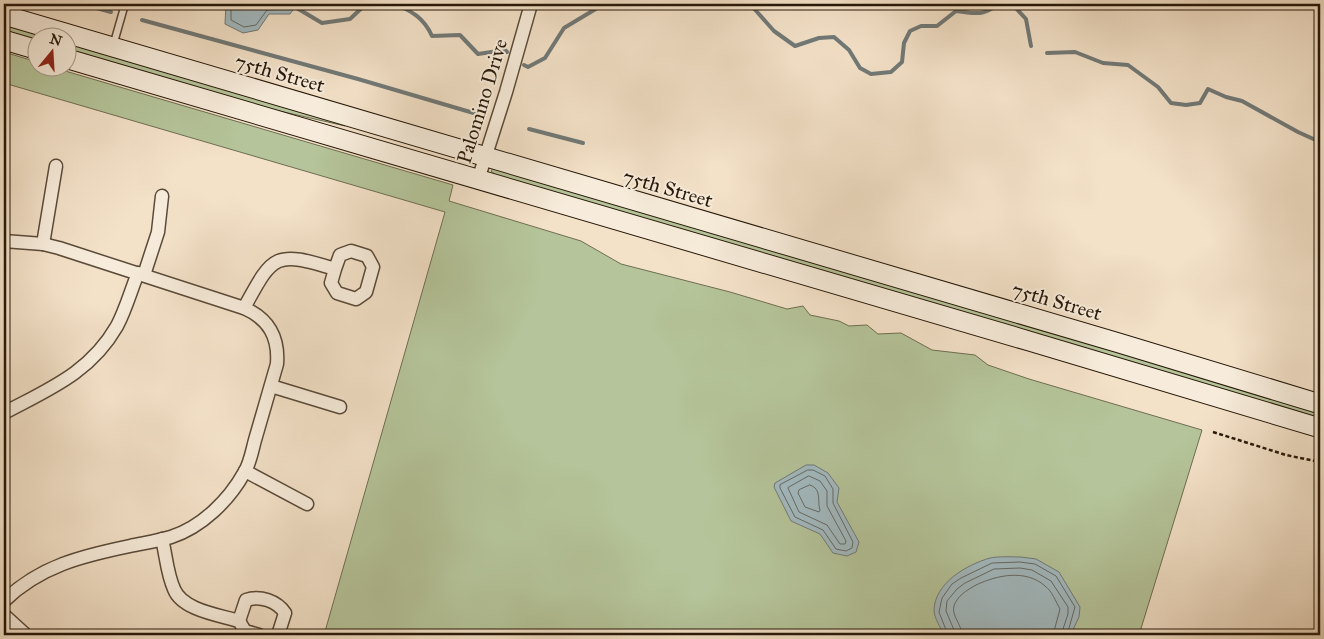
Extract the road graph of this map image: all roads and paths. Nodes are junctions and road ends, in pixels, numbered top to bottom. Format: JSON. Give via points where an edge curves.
{"nodes":[{"id":1,"x":125,"y":4,"type":"edge"},
{"id":2,"x":531,"y":4,"type":"edge"},
{"id":3,"x":4,"y":15,"type":"edge"},
{"id":4,"x":4,"y":40,"type":"edge"},
{"id":5,"x":28,"y":47,"type":"edge"},
{"id":6,"x":113,"y":47,"type":"junction"},
{"id":7,"x":78,"y":62,"type":"edge"},
{"id":8,"x":56,"y":166,"type":"dead end"},
{"id":9,"x":481,"y":168,"type":"junction"},
{"id":10,"x":162,"y":196,"type":"dead end"},
{"id":11,"x":4,"y":241,"type":"edge"},
{"id":12,"x":43,"y":244,"type":"junction"},
{"id":13,"x":335,"y":269,"type":"dead end"},
{"id":14,"x":141,"y":274,"type":"junction"},
{"id":15,"x":244,"y":308,"type":"junction"},
{"id":16,"x":271,"y":386,"type":"junction"},
{"id":17,"x":1320,"y":404,"type":"edge"},
{"id":18,"x":340,"y":407,"type":"dead end"},
{"id":19,"x":4,"y":413,"type":"edge"},
{"id":20,"x":1320,"y":428,"type":"edge"},
{"id":21,"x":1213,"y":432,"type":"dead end"},
{"id":22,"x":1320,"y":462,"type":"edge"},
{"id":23,"x":245,"y":471,"type":"junction"},
{"id":24,"x":306,"y":504,"type":"dead end"},
{"id":25,"x":162,"y":539,"type":"junction"},
{"id":26,"x":4,"y":601,"type":"edge"},
{"id":27,"x":4,"y":615,"type":"edge"},
{"id":28,"x":239,"y":621,"type":"junction"},
{"id":29,"x":26,"y":635,"type":"edge"},
{"id":30,"x":259,"y":635,"type":"edge"},
{"id":31,"x":278,"y":635,"type":"edge"}],
"edges":[{"from":1,"to":6,"type":"lane"},
{"from":2,"to":9,"type":"street","name":"Palomino Drive"},
{"from":3,"to":6,"type":"main road","name":"75th Street"},
{"from":4,"to":5,"type":"main road"},
{"from":6,"to":9,"type":"main road","name":"75th Street"},
{"from":7,"to":9,"type":"main road","name":"75th Street"},
{"from":8,"to":12,"type":"street"},
{"from":9,"to":17,"type":"main road","name":"75th Street","via":[[1119,343]]},
{"from":9,"to":20,"type":"main road","name":"75th Street"},
{"from":10,"to":14,"type":"street","via":[[158,232]]},
{"from":11,"to":12,"type":"street"},
{"from":12,"to":14,"type":"street"},
{"from":13,"to":15,"type":"street","via":[[300,259],[282,260],[267,269]]},
{"from":14,"to":15,"type":"street"},
{"from":14,"to":19,"type":"street","via":[[116,326],[92,360],[56,387]]},
{"from":15,"to":16,"type":"street","via":[[265,322],[275,338],[277,364]]},
{"from":16,"to":18,"type":"street"},
{"from":16,"to":23,"type":"street"},
{"from":21,"to":22,"type":"path"},
{"from":23,"to":24,"type":"street"},
{"from":23,"to":25,"type":"street","via":[[212,513],[180,534]]},
{"from":25,"to":26,"type":"street","via":[[62,563],[24,584]]},
{"from":25,"to":28,"type":"street","via":[[173,588],[180,598],[191,606]]},
{"from":27,"to":29,"type":"street"},
{"from":28,"to":30,"type":"street","via":[[245,631]]},
{"from":28,"to":31,"type":"street","via":[[246,600],[256,597],[279,605],[285,613]]}]}
